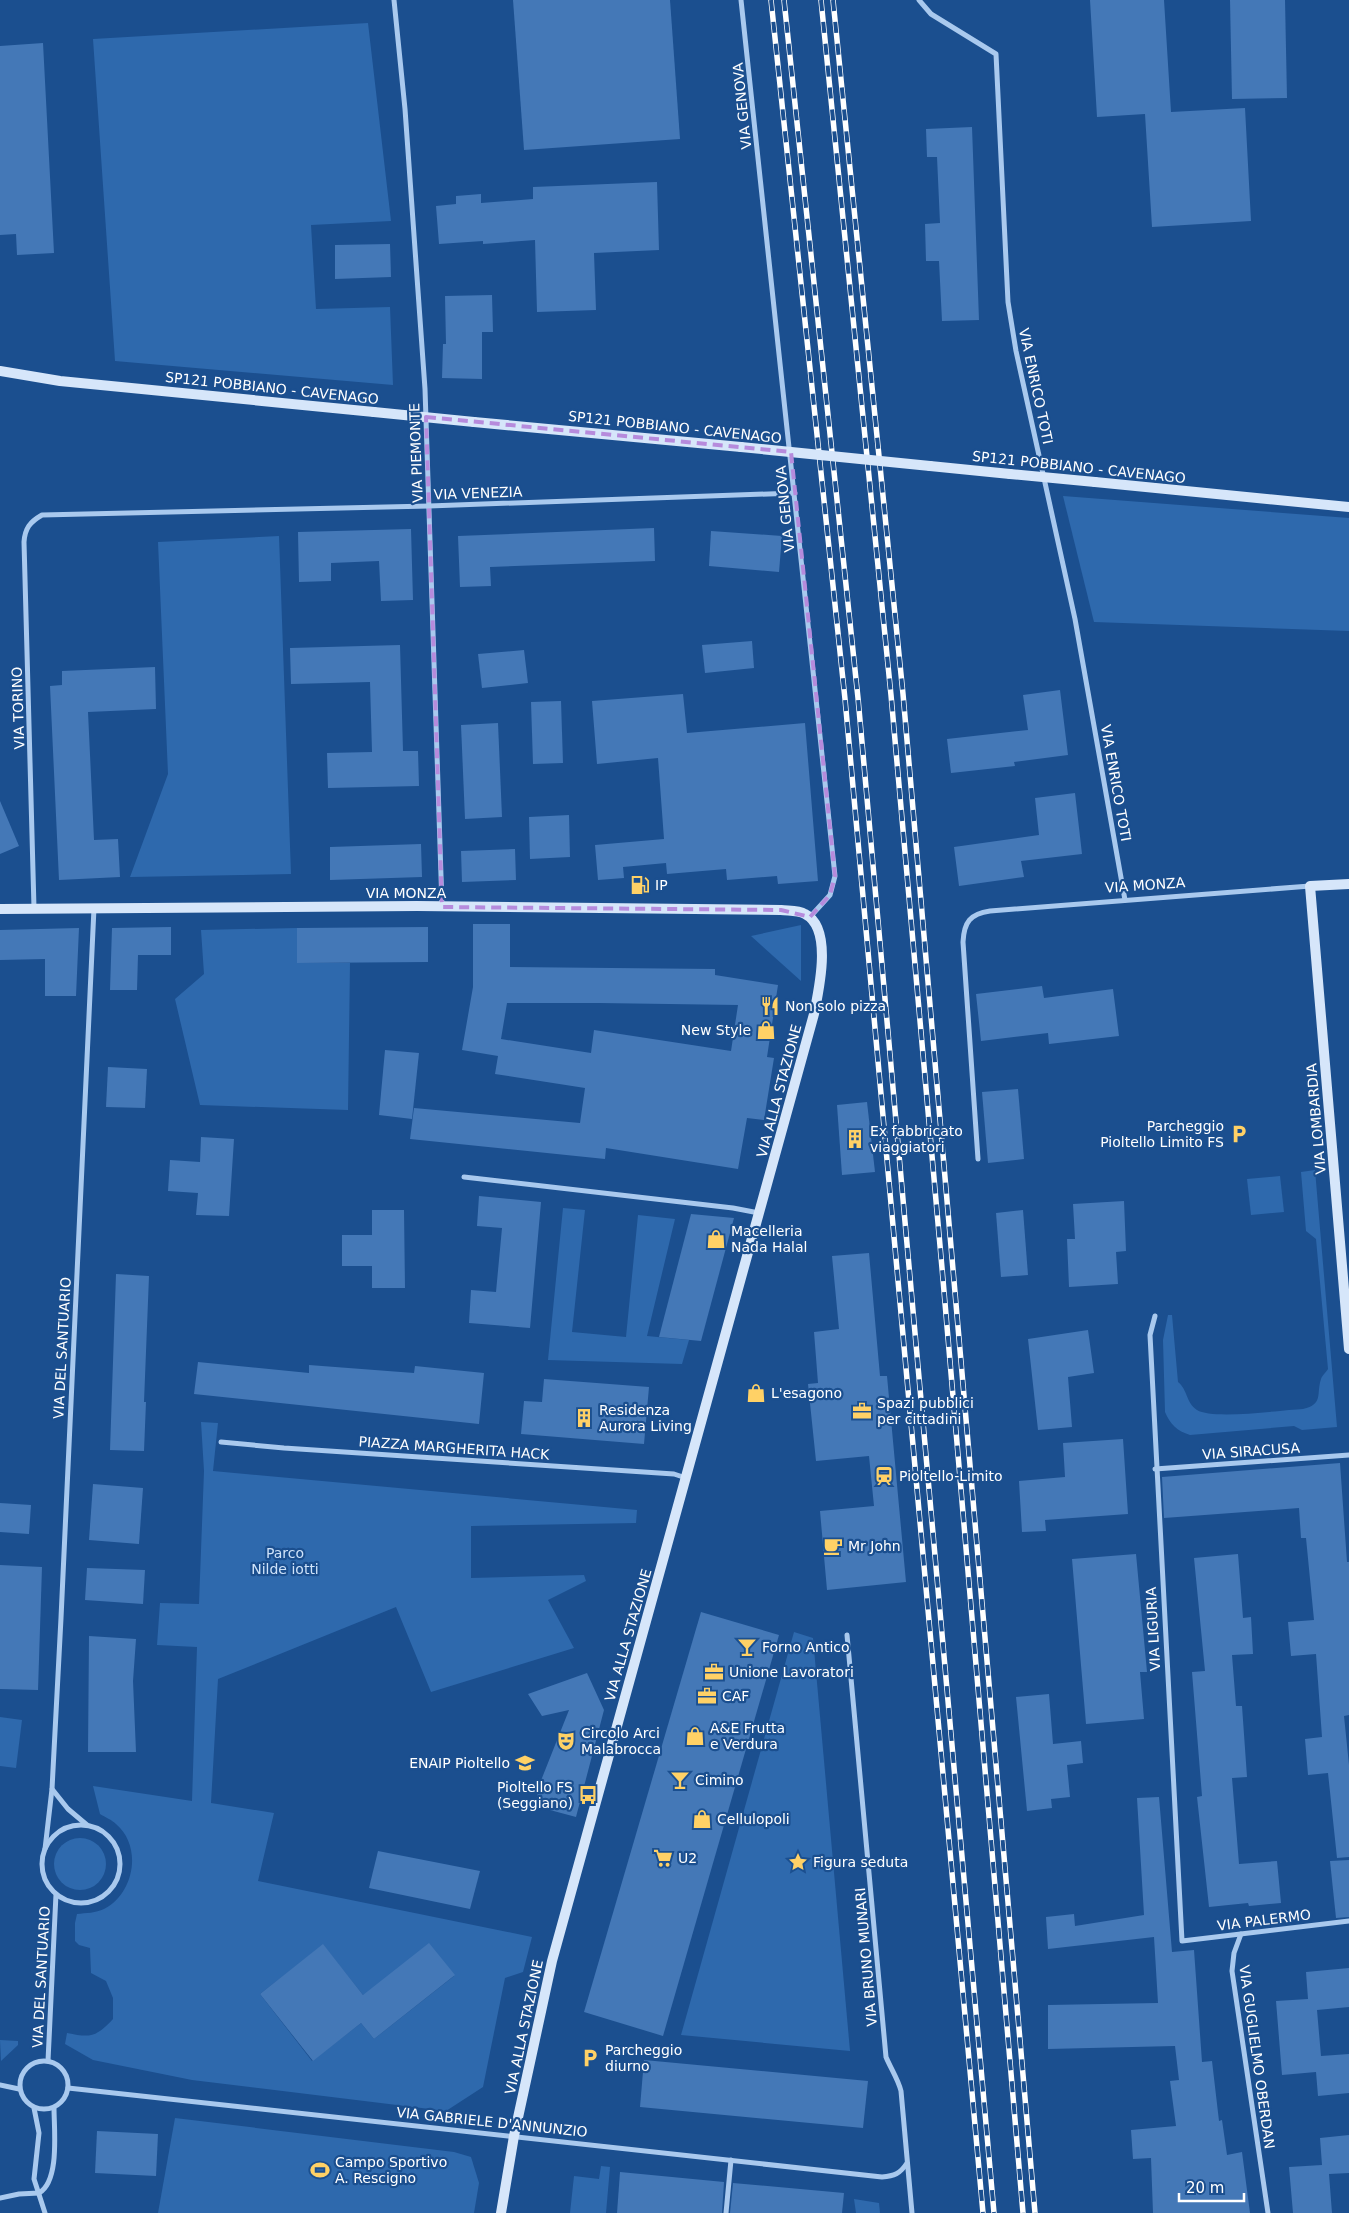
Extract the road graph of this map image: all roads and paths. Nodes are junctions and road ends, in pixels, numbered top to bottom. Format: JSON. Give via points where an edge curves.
{"nodes":[{"id":1,"x":394,"y":0,"type":"edge"},
{"id":2,"x":741,"y":0,"type":"edge"},
{"id":3,"x":919,"y":0,"type":"edge"},
{"id":4,"x":0,"y":371,"type":"edge"},
{"id":5,"x":795,"y":493,"type":"junction"},
{"id":6,"x":429,"y":506,"type":"junction"},
{"id":7,"x":1349,"y":507,"type":"edge"},
{"id":8,"x":42,"y":515,"type":"joint"},
{"id":9,"x":1349,"y":884,"type":"edge"},
{"id":10,"x":1310,"y":886,"type":"junction"},
{"id":11,"x":1125,"y":900,"type":"junction"},
{"id":12,"x":442,"y":906,"type":"junction"},
{"id":13,"x":34,"y":908,"type":"junction"},
{"id":14,"x":94,"y":908,"type":"junction"},
{"id":15,"x":0,"y":909,"type":"edge"},
{"id":16,"x":810,"y":917,"type":"junction"},
{"id":17,"x":978,"y":1159,"type":"dead end"},
{"id":18,"x":464,"y":1177,"type":"dead end"},
{"id":19,"x":759,"y":1214,"type":"junction"},
{"id":20,"x":1155,"y":1316,"type":"dead end"},
{"id":21,"x":1349,"y":1349,"type":"edge"},
{"id":22,"x":221,"y":1442,"type":"dead end"},
{"id":23,"x":1349,"y":1455,"type":"edge"},
{"id":24,"x":1155,"y":1469,"type":"junction"},
{"id":25,"x":686,"y":1478,"type":"junction"},
{"id":26,"x":847,"y":1635,"type":"dead end"},
{"id":27,"x":52,"y":1789,"type":"junction"},
{"id":28,"x":87,"y":1825,"type":"junction"},
{"id":29,"x":45,"y":1850,"type":"junction"},
{"id":30,"x":56,"y":1894,"type":"junction"},
{"id":31,"x":1349,"y":1921,"type":"edge"},
{"id":32,"x":1241,"y":1934,"type":"junction"},
{"id":33,"x":1182,"y":1941,"type":"joint"},
{"id":34,"x":48,"y":2061,"type":"junction"},
{"id":35,"x":0,"y":2085,"type":"edge"},
{"id":36,"x":68,"y":2088,"type":"junction"},
{"id":37,"x":19,"y":2089,"type":"junction"},
{"id":38,"x":34,"y":2108,"type":"junction"},
{"id":39,"x":54,"y":2108,"type":"junction"},
{"id":40,"x":514,"y":2136,"type":"junction"},
{"id":41,"x":731,"y":2160,"type":"junction"},
{"id":42,"x":906,"y":2163,"type":"junction"},
{"id":43,"x":39,"y":2193,"type":"junction"},
{"id":44,"x":0,"y":2198,"type":"edge"},
{"id":45,"x":45,"y":2213,"type":"edge"},
{"id":46,"x":501,"y":2213,"type":"edge"},
{"id":47,"x":726,"y":2213,"type":"edge"},
{"id":48,"x":912,"y":2213,"type":"edge"},
{"id":49,"x":1268,"y":2213,"type":"edge"}],
"edges":[{"from":1,"to":6,"type":"street","name":"VIA PIEMONTE","via":[[405,109]]},
{"from":2,"to":5,"type":"street","name":"VIA GENOVA"},
{"from":3,"to":11,"type":"street","name":"VIA ENRICO TOTI","via":[[930,14],[996,54],[1008,302],[1075,619]]},
{"from":4,"to":7,"type":"street","name":"SP121 POBBIANO - CAVENAGO","bridge":true,"via":[[60,381]]},
{"from":5,"to":6,"type":"street","name":"VIA VENEZIA"},
{"from":5,"to":16,"type":"street","name":"VIA GENOVA","via":[[835,876],[830,895]]},
{"from":6,"to":8,"type":"street","name":"VIA VENEZIA"},
{"from":6,"to":12,"type":"street","name":"VIA PIEMONTE"},
{"from":8,"to":13,"type":"street","name":"VIA TORINO","via":[[30,522],[24,542]]},
{"from":9,"to":10,"type":"street","name":"VIA MONZA"},
{"from":10,"to":11,"type":"street","name":"VIA MONZA"},
{"from":10,"to":21,"type":"street","name":"VIA LOMBARDIA"},
{"from":11,"to":17,"type":"street","name":"VIA MONZA","via":[[979,913],[966,924],[963,942]]},
{"from":12,"to":14,"type":"street","name":"VIA MONZA"},
{"from":12,"to":16,"type":"street","name":"VIA MONZA","via":[[781,910]]},
{"from":13,"to":14,"type":"street","name":"VIA MONZA"},
{"from":13,"to":15,"type":"street","name":"VIA MONZA"},
{"from":14,"to":27,"type":"street","name":"VIA DEL SANTUARIO"},
{"from":16,"to":19,"type":"street","name":"VIA ALLA STAZIONE","via":[[818,927],[821,940],[820,984]]},
{"from":18,"to":19,"type":"street","via":[[733,1208]]},
{"from":19,"to":25,"type":"street","name":"VIA ALLA STAZIONE"},
{"from":20,"to":24,"type":"street","name":"VIA LIGURIA","via":[[1150,1335]]},
{"from":22,"to":25,"type":"street","name":"PIAZZA MARGHERITA HACK","via":[[674,1474]]},
{"from":23,"to":24,"type":"street","name":"VIA SIRACUSA"},
{"from":24,"to":33,"type":"street","name":"VIA LIGURIA"},
{"from":25,"to":40,"type":"street","name":"VIA ALLA STAZIONE","via":[[552,1961]]},
{"from":26,"to":42,"type":"street","name":"VIA BRUNO MUNARI","via":[[886,2058],[901,2091]]},
{"from":27,"to":28,"type":"street"},
{"from":27,"to":29,"type":"street","name":"VIA DEL SANTUARIO"},
{"from":28,"to":29,"type":"street","via":[[66,1828],[56,1834]]},
{"from":28,"to":30,"type":"street","via":[[104,1832],[116,1847],[120,1864],[116,1882],[104,1896],[86,1903],[68,1901]]},
{"from":29,"to":30,"type":"street","via":[[44,1876]]},
{"from":30,"to":34,"type":"street","name":"VIA DEL SANTUARIO"},
{"from":31,"to":32,"type":"street","name":"VIA PALERMO"},
{"from":32,"to":33,"type":"street","name":"VIA PALERMO"},
{"from":32,"to":49,"type":"street","name":"VIA GUGLIELMO OBERDAN","via":[[1232,1971]]},
{"from":34,"to":36,"type":"street","via":[[63,2071]]},
{"from":34,"to":37,"type":"street","via":[[27,2068],[22,2074]]},
{"from":35,"to":37,"type":"street"},
{"from":36,"to":39,"type":"street","via":[[64,2100]]},
{"from":36,"to":40,"type":"street","name":"VIA GABRIELE D'ANNUNZIO"},
{"from":37,"to":38,"type":"street","via":[[24,2100]]},
{"from":38,"to":39,"type":"street"},
{"from":38,"to":43,"type":"street","via":[[39,2133],[34,2179]]},
{"from":39,"to":43,"type":"street","via":[[52,2171]]},
{"from":40,"to":41,"type":"street","name":"VIA GABRIELE D'ANNUNZIO"},
{"from":40,"to":46,"type":"street","name":"VIA ALLA STAZIONE"},
{"from":41,"to":42,"type":"street","name":"VIA GABRIELE D'ANNUNZIO","via":[[882,2177],[901,2172]]},
{"from":41,"to":47,"type":"street"},
{"from":42,"to":48,"type":"street","name":"VIA BRUNO MUNARI"},
{"from":43,"to":44,"type":"street"},
{"from":43,"to":45,"type":"street"}]}
